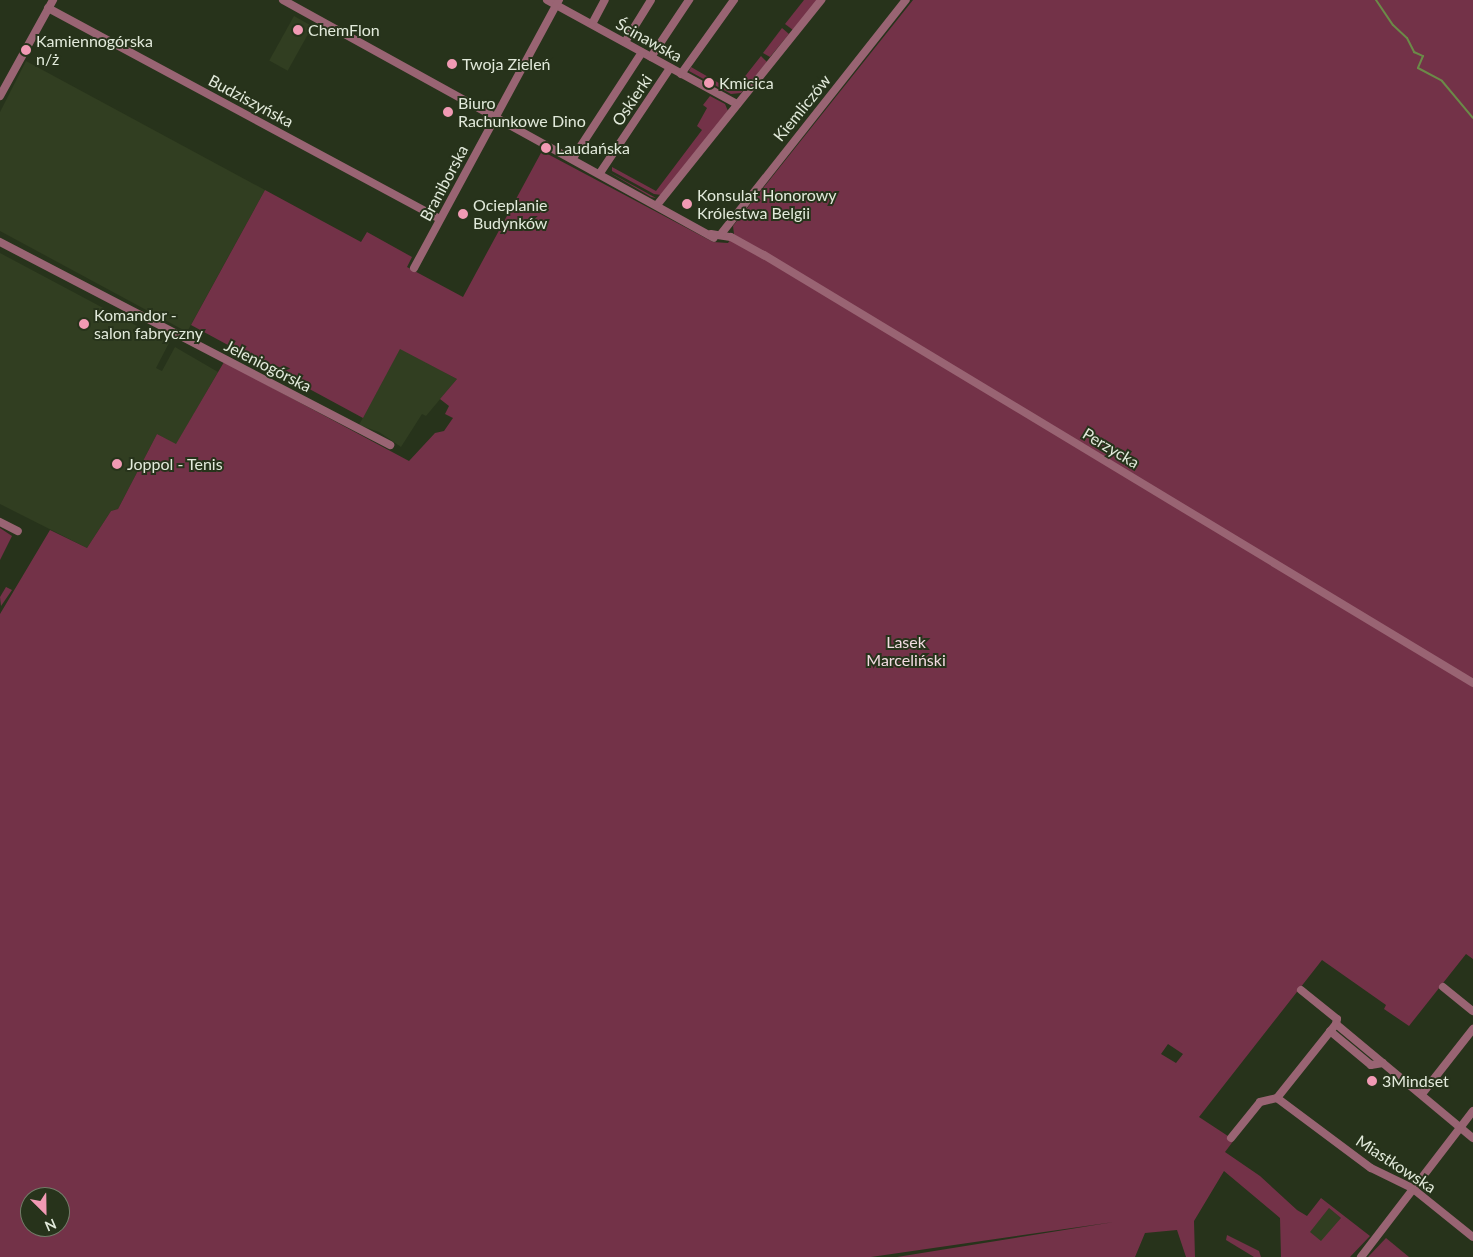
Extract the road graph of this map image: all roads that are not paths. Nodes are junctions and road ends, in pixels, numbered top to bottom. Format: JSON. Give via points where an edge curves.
{"nodes":[{"id":1,"x":52,"y":0,"type":"edge"},
{"id":2,"x":284,"y":0,"type":"edge"},
{"id":3,"x":547,"y":0,"type":"edge"},
{"id":4,"x":605,"y":0,"type":"edge"},
{"id":5,"x":651,"y":0,"type":"edge"},
{"id":6,"x":689,"y":0,"type":"edge"},
{"id":7,"x":734,"y":0,"type":"edge"},
{"id":8,"x":822,"y":0,"type":"edge"},
{"id":9,"x":906,"y":0,"type":"edge"},
{"id":10,"x":558,"y":2,"type":"edge"},
{"id":11,"x":48,"y":8,"type":"junction"},
{"id":12,"x":592,"y":24,"type":"junction"},
{"id":13,"x":625,"y":42,"type":"junction"},
{"id":14,"x":642,"y":52,"type":"junction"},
{"id":15,"x":651,"y":57,"type":"junction"},
{"id":16,"x":670,"y":68,"type":"junction"},
{"id":17,"x":681,"y":74,"type":"junction"},
{"id":18,"x":0,"y":96,"type":"edge"},
{"id":19,"x":737,"y":104,"type":"junction"},
{"id":20,"x":496,"y":115,"type":"junction"},
{"id":21,"x":573,"y":158,"type":"junction"},
{"id":22,"x":600,"y":173,"type":"junction"},
{"id":23,"x":657,"y":205,"type":"junction"},
{"id":24,"x":440,"y":219,"type":"junction"},
{"id":25,"x":712,"y":234,"type":"junction"},
{"id":26,"x":721,"y":234,"type":"junction"},
{"id":27,"x":733,"y":240,"type":"junction"},
{"id":28,"x":0,"y":242,"type":"edge"},
{"id":29,"x":414,"y":268,"type":"dead end"},
{"id":30,"x":390,"y":445,"type":"dead end"},
{"id":31,"x":0,"y":522,"type":"edge"},
{"id":32,"x":18,"y":531,"type":"dead end"},
{"id":33,"x":1473,"y":683,"type":"edge"},
{"id":34,"x":1443,"y":987,"type":"dead end"},
{"id":35,"x":1301,"y":990,"type":"dead end"},
{"id":36,"x":1473,"y":1011,"type":"edge"},
{"id":37,"x":1336,"y":1024,"type":"junction"},
{"id":38,"x":1473,"y":1029,"type":"edge"},
{"id":39,"x":1330,"y":1031,"type":"junction"},
{"id":40,"x":1383,"y":1063,"type":"junction"},
{"id":41,"x":1422,"y":1094,"type":"junction"},
{"id":42,"x":1277,"y":1098,"type":"junction"},
{"id":43,"x":1473,"y":1111,"type":"edge"},
{"id":44,"x":1460,"y":1128,"type":"junction"},
{"id":45,"x":1231,"y":1138,"type":"dead end"},
{"id":46,"x":1473,"y":1138,"type":"edge"},
{"id":47,"x":1412,"y":1188,"type":"junction"},
{"id":48,"x":1473,"y":1237,"type":"edge"},
{"id":49,"x":1361,"y":1257,"type":"edge"}],
"edges":[{"from":1,"to":11,"type":"street"},
{"from":2,"to":20,"type":"street"},
{"from":3,"to":10,"type":"street","name":"Ścinawska"},
{"from":4,"to":12,"type":"street"},
{"from":5,"to":13,"type":"street"},
{"from":6,"to":15,"type":"street"},
{"from":7,"to":17,"type":"street"},
{"from":8,"to":19,"type":"street"},
{"from":9,"to":26,"type":"street","name":"Kiemliczów"},
{"from":10,"to":12,"type":"street","name":"Ścinawska"},
{"from":10,"to":20,"type":"street","name":"Braniborska"},
{"from":11,"to":18,"type":"street"},
{"from":11,"to":24,"type":"street","name":"Budziszyńska"},
{"from":12,"to":13,"type":"street","name":"Ścinawska"},
{"from":13,"to":14,"type":"street","name":"Ścinawska"},
{"from":14,"to":15,"type":"street","name":"Ścinawska"},
{"from":14,"to":21,"type":"street"},
{"from":15,"to":16,"type":"street","name":"Ścinawska"},
{"from":16,"to":17,"type":"street","name":"Ścinawska"},
{"from":16,"to":22,"type":"street","name":"Oskierki"},
{"from":17,"to":19,"type":"street","name":"Ścinawska"},
{"from":19,"to":23,"type":"street"},
{"from":20,"to":21,"type":"street"},
{"from":20,"to":24,"type":"street","name":"Braniborska"},
{"from":21,"to":22,"type":"street"},
{"from":22,"to":23,"type":"street"},
{"from":23,"to":25,"type":"street"},
{"from":24,"to":29,"type":"street","name":"Braniborska"},
{"from":25,"to":26,"type":"street"},
{"from":25,"to":27,"type":"street","via":[[714,238]]},
{"from":26,"to":27,"type":"street"},
{"from":27,"to":33,"type":"street","name":"Perzycka","via":[[916,345]]},
{"from":28,"to":30,"type":"street","name":"Jeleniogórska"},
{"from":31,"to":32,"type":"street"},
{"from":34,"to":36,"type":"street"},
{"from":35,"to":37,"type":"street","via":[[1337,1019]]},
{"from":37,"to":39,"type":"street"},
{"from":37,"to":40,"type":"street"},
{"from":38,"to":41,"type":"street"},
{"from":39,"to":40,"type":"street","via":[[1371,1065]]},
{"from":39,"to":42,"type":"street"},
{"from":40,"to":41,"type":"street"},
{"from":41,"to":44,"type":"street"},
{"from":42,"to":45,"type":"street","via":[[1260,1102]]},
{"from":42,"to":47,"type":"street","name":"Miastkowska","via":[[1371,1168]]},
{"from":43,"to":44,"type":"street"},
{"from":44,"to":46,"type":"street"},
{"from":44,"to":47,"type":"street"},
{"from":47,"to":48,"type":"street","name":"Miastkowska"},
{"from":47,"to":49,"type":"street"}]}
